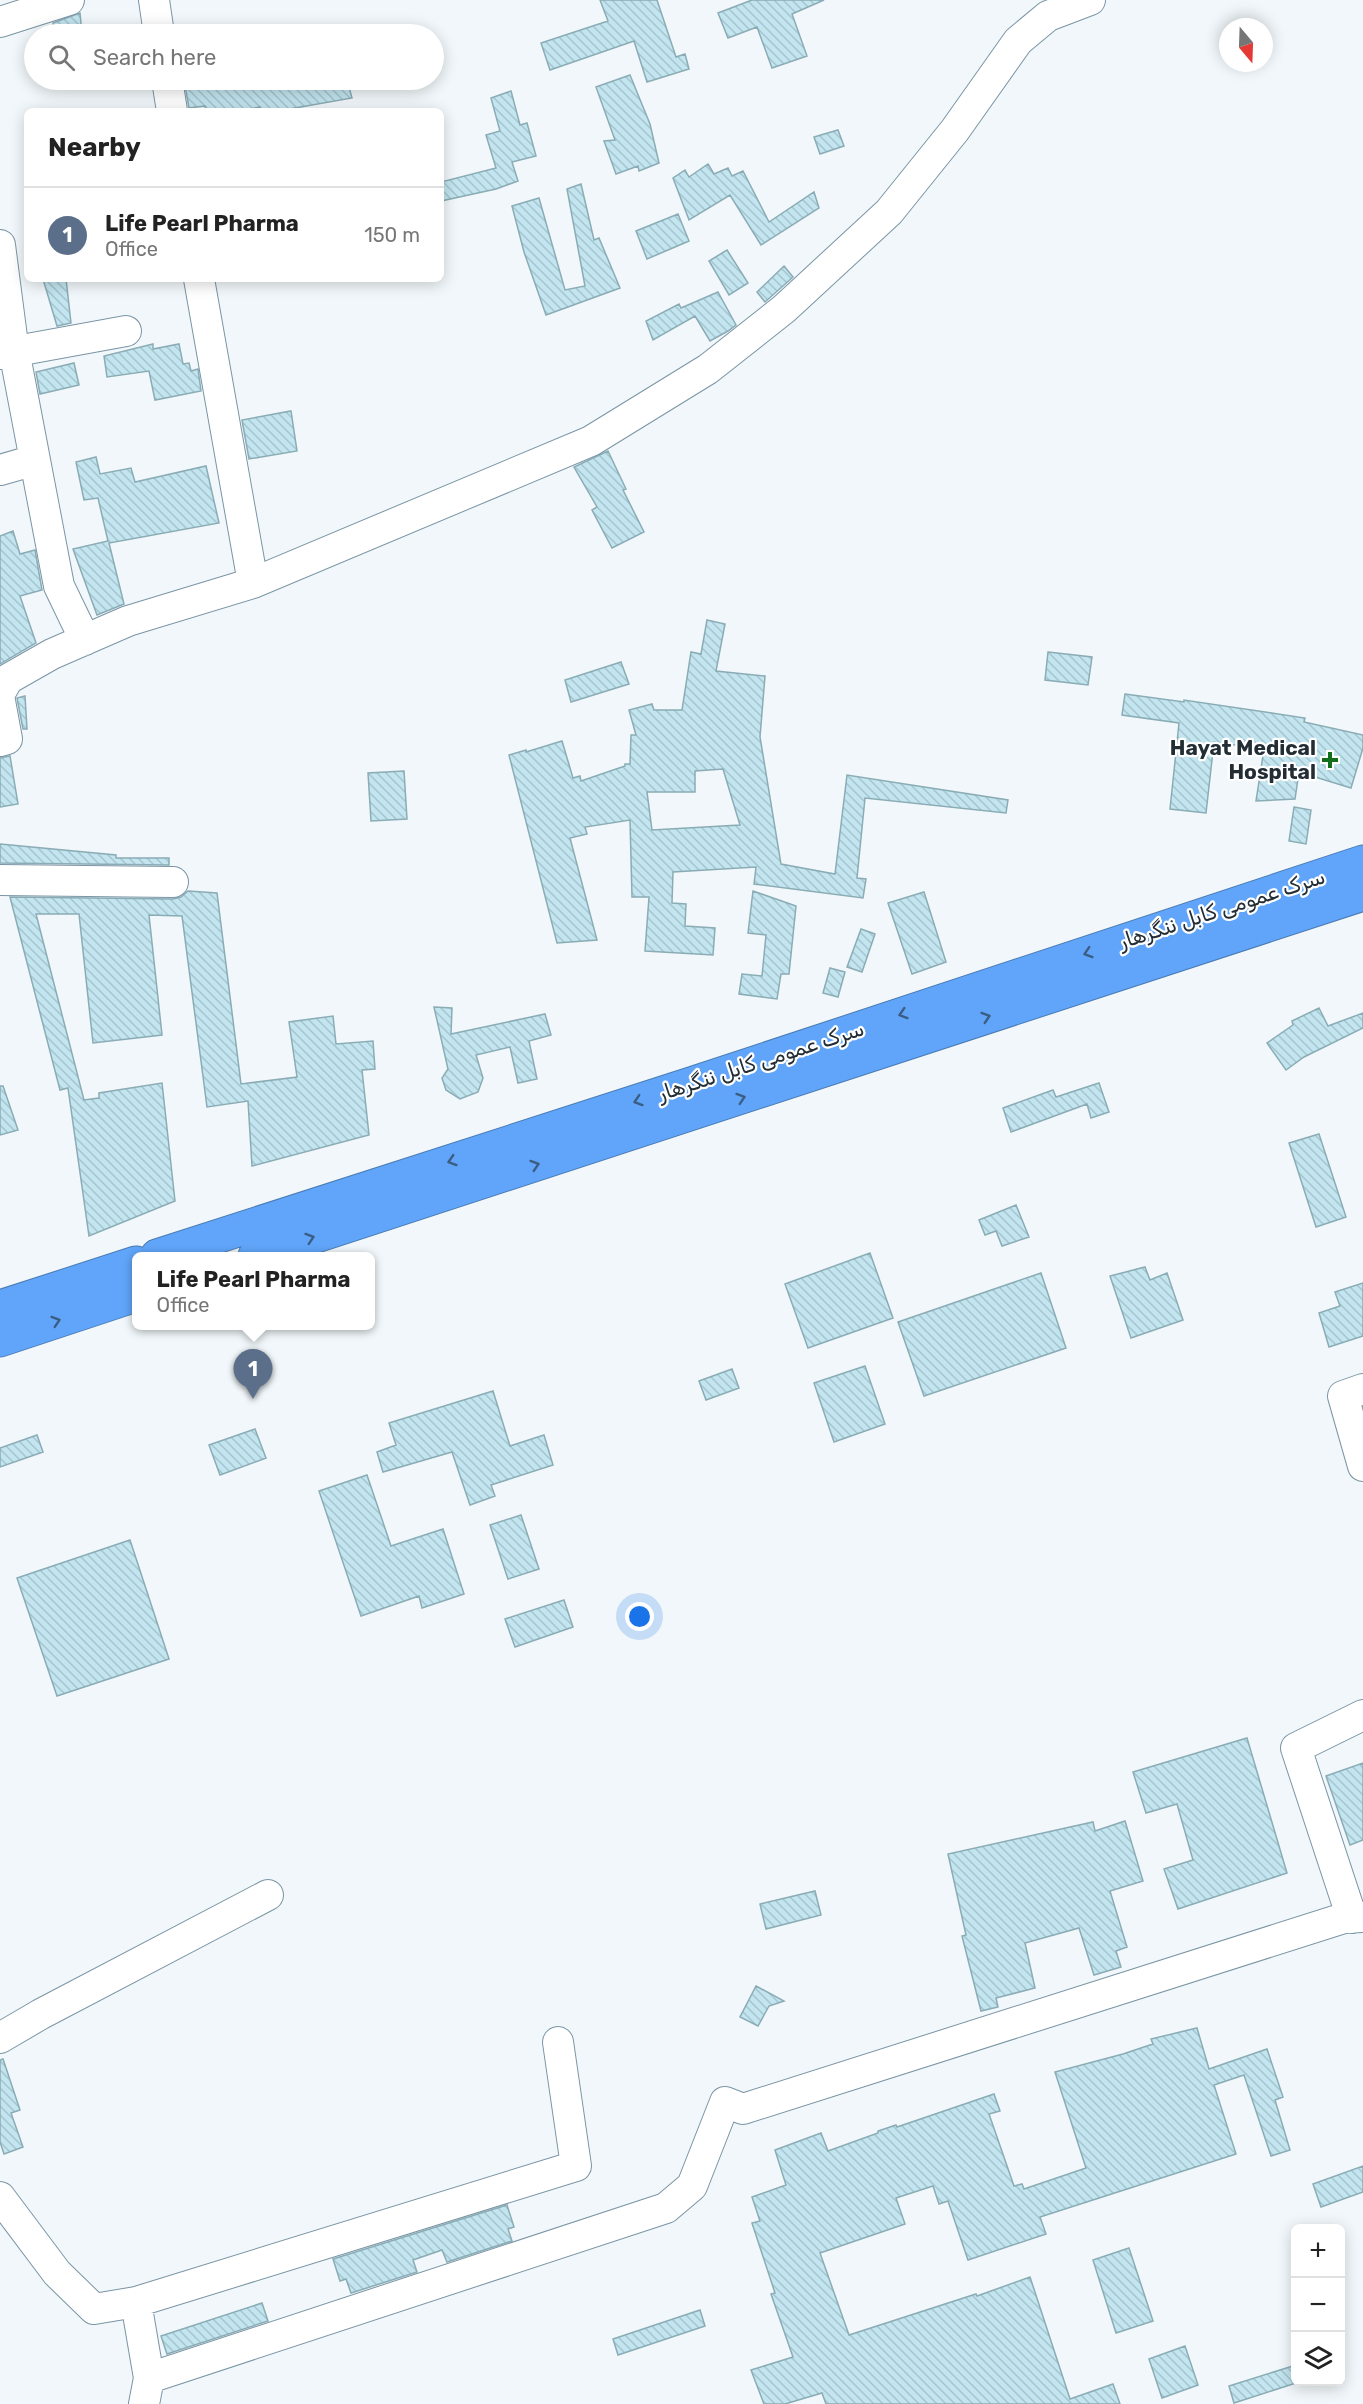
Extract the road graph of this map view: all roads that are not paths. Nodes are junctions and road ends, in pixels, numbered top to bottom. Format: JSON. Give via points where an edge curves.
{"nodes":[{"id":1,"x":69,"y":0,"type":"edge"},
{"id":2,"x":154,"y":0,"type":"edge"},
{"id":3,"x":1090,"y":0,"type":"edge"},
{"id":4,"x":0,"y":22,"type":"edge"},
{"id":5,"x":158,"y":24,"type":"edge"},
{"id":6,"x":169,"y":90,"type":"edge"},
{"id":7,"x":172,"y":108,"type":"edge"},
{"id":8,"x":0,"y":245,"type":"edge"},
{"id":9,"x":200,"y":282,"type":"edge"},
{"id":10,"x":126,"y":331,"type":"dead end"},
{"id":11,"x":7,"y":353,"type":"edge"},
{"id":12,"x":35,"y":460,"type":"junction"},
{"id":13,"x":0,"y":470,"type":"edge"},
{"id":14,"x":253,"y":583,"type":"junction"},
{"id":15,"x":85,"y":640,"type":"junction"},
{"id":16,"x":0,"y":693,"type":"edge"},
{"id":17,"x":0,"y":701,"type":"edge"},
{"id":18,"x":0,"y":741,"type":"edge"},
{"id":19,"x":1363,"y":862,"type":"edge"},
{"id":20,"x":0,"y":880,"type":"edge"},
{"id":21,"x":173,"y":882,"type":"dead end"},
{"id":22,"x":1363,"y":894,"type":"edge"},
{"id":23,"x":1220,"y":925,"type":"junction"},
{"id":24,"x":250,"y":1247,"type":"edge"},
{"id":25,"x":204,"y":1252,"type":"edge"},
{"id":26,"x":132,"y":1264,"type":"edge"},
{"id":27,"x":132,"y":1296,"type":"edge"},
{"id":28,"x":0,"y":1307,"type":"edge"},
{"id":29,"x":0,"y":1340,"type":"edge"},
{"id":30,"x":1363,"y":1389,"type":"edge"},
{"id":31,"x":1363,"y":1466,"type":"edge"},
{"id":32,"x":1363,"y":1715,"type":"edge"},
{"id":33,"x":268,"y":1895,"type":"dead end"},
{"id":34,"x":1357,"y":1918,"type":"edge"},
{"id":35,"x":0,"y":2038,"type":"edge"},
{"id":36,"x":558,"y":2042,"type":"dead end"},
{"id":37,"x":0,"y":2197,"type":"edge"},
{"id":38,"x":136,"y":2302,"type":"junction"},
{"id":39,"x":146,"y":2391,"type":"edge"}],
"edges":[{"from":1,"to":4,"type":"street"},
{"from":2,"to":5,"type":"street"},
{"from":3,"to":14,"type":"street","via":[[1048,16],[1018,41],[955,130],[889,212],[784,309],[708,369],[591,441]]},
{"from":6,"to":7,"type":"street"},
{"from":8,"to":11,"type":"street"},
{"from":9,"to":14,"type":"street"},
{"from":10,"to":11,"type":"street"},
{"from":11,"to":12,"type":"street"},
{"from":12,"to":13,"type":"street"},
{"from":12,"to":15,"type":"street","via":[[59,586]]},
{"from":14,"to":15,"type":"street","via":[[128,621]]},
{"from":15,"to":16,"type":"street","via":[[8,679]]},
{"from":17,"to":18,"type":"street","via":[[6,739]]},
{"from":19,"to":23,"type":"highway","name":"سرک عمومی کابل ننگرهار"},
{"from":20,"to":21,"type":"street"},
{"from":22,"to":23,"type":"highway","name":"سرک عمومی کابل ننگرهار"},
{"from":23,"to":24,"type":"highway","name":"سرک عمومی کابل ننگرهار"},
{"from":24,"to":25,"type":"highway","name":"سرک عمومی کابل ننگرهار"},
{"from":26,"to":28,"type":"highway"},
{"from":29,"to":27,"type":"highway","one_way":true},
{"from":30,"to":31,"type":"street","via":[[1343,1396]]},
{"from":32,"to":34,"type":"street","via":[[1296,1748]]},
{"from":33,"to":35,"type":"street"},
{"from":34,"to":39,"type":"street","via":[[1344,1918],[743,2109],[725,2102],[692,2186],[666,2208]]},
{"from":36,"to":38,"type":"street","via":[[576,2166]]},
{"from":37,"to":38,"type":"street","via":[[57,2273],[94,2309]]},
{"from":38,"to":39,"type":"street"}]}
